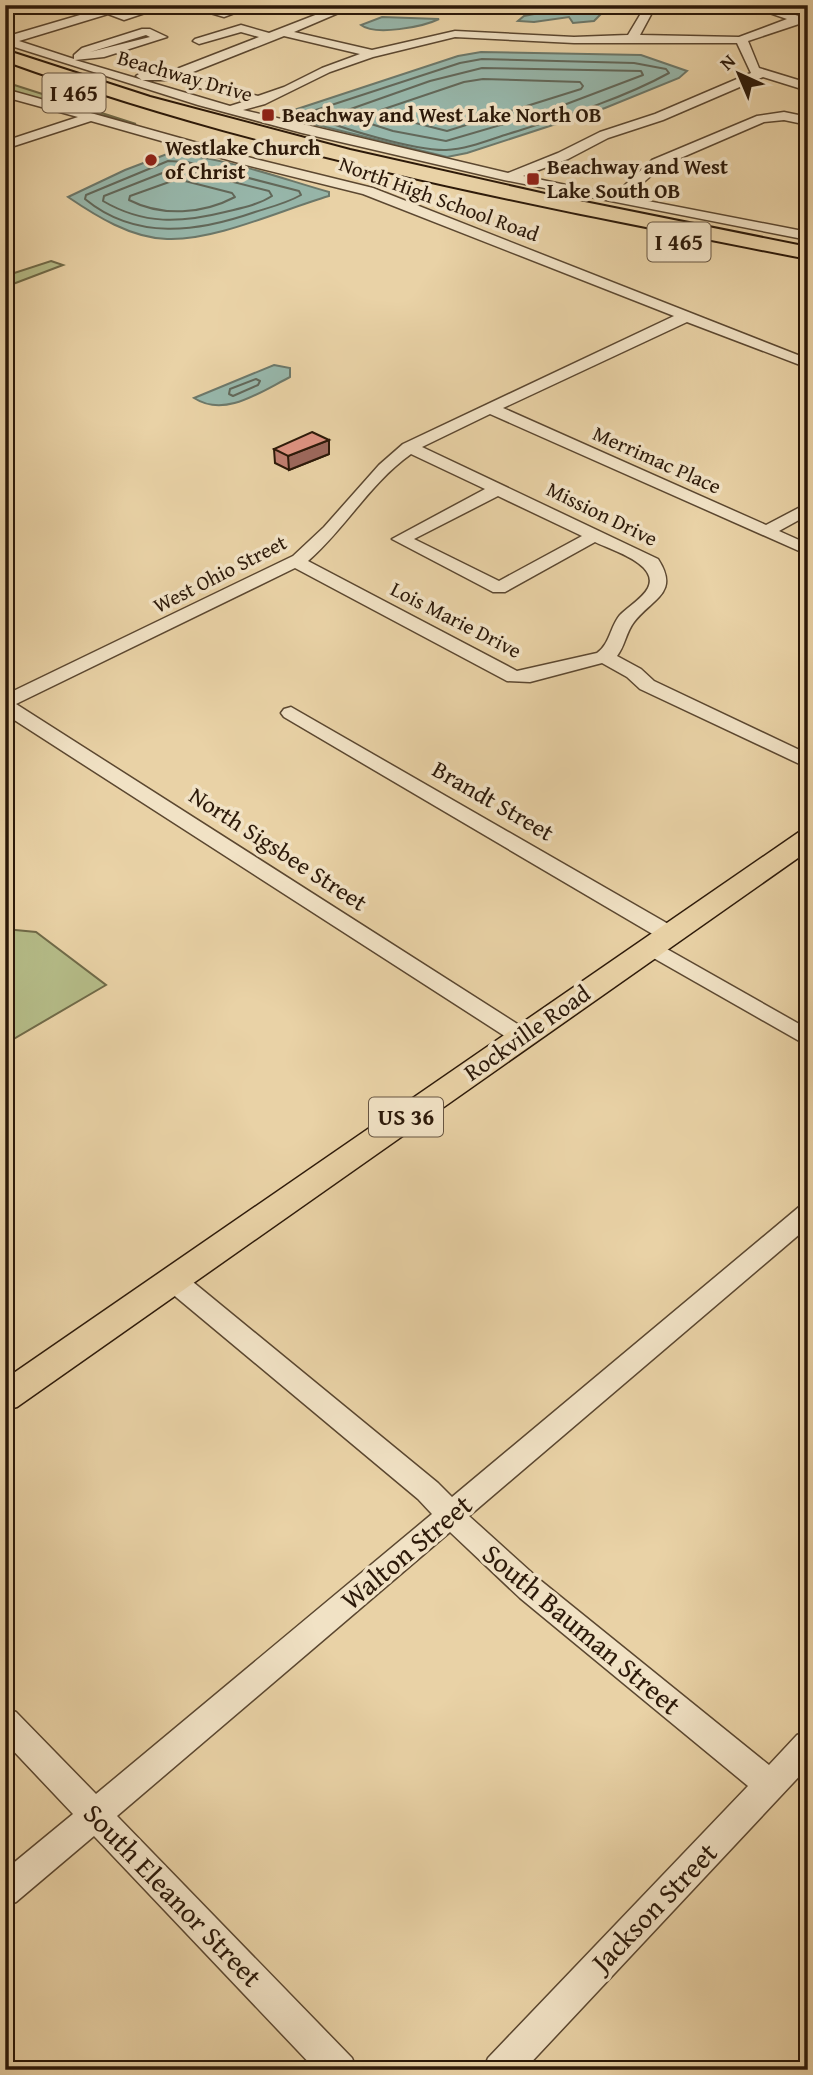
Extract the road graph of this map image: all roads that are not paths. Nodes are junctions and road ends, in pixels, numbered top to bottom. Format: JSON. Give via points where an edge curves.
{"nodes":[{"id":1,"x":127,"y":5,"type":"edge"},
{"id":2,"x":164,"y":5,"type":"edge"},
{"id":3,"x":225,"y":5,"type":"edge"},
{"id":4,"x":251,"y":5,"type":"edge"},
{"id":5,"x":321,"y":5,"type":"edge"},
{"id":6,"x":352,"y":5,"type":"edge"},
{"id":7,"x":427,"y":5,"type":"edge"},
{"id":8,"x":487,"y":5,"type":"edge"},
{"id":9,"x":655,"y":5,"type":"edge"},
{"id":10,"x":751,"y":5,"type":"edge"},
{"id":11,"x":437,"y":6,"type":"edge"},
{"id":12,"x":462,"y":10,"type":"junction"},
{"id":13,"x":106,"y":11,"type":"junction"},
{"id":14,"x":339,"y":11,"type":"junction"},
{"id":15,"x":803,"y":20,"type":"edge"},
{"id":16,"x":282,"y":32,"type":"junction"},
{"id":17,"x":466,"y":34,"type":"junction"},
{"id":18,"x":269,"y":37,"type":"junction"},
{"id":19,"x":632,"y":38,"type":"junction"},
{"id":20,"x":740,"y":40,"type":"junction"},
{"id":21,"x":199,"y":41,"type":"dead end"},
{"id":22,"x":8,"y":45,"type":"edge"},
{"id":23,"x":377,"y":54,"type":"junction"},
{"id":24,"x":78,"y":57,"type":"junction"},
{"id":25,"x":5,"y":71,"type":"edge"},
{"id":26,"x":761,"y":73,"type":"junction"},
{"id":27,"x":171,"y":76,"type":"junction"},
{"id":28,"x":5,"y":78,"type":"edge"},
{"id":29,"x":808,"y":87,"type":"edge"},
{"id":30,"x":5,"y":93,"type":"edge"},
{"id":31,"x":262,"y":102,"type":"junction"},
{"id":32,"x":236,"y":111,"type":"junction"},
{"id":33,"x":144,"y":114,"type":"junction"},
{"id":34,"x":91,"y":117,"type":"junction"},
{"id":35,"x":808,"y":121,"type":"edge"},
{"id":36,"x":5,"y":145,"type":"edge"},
{"id":37,"x":509,"y":177,"type":"junction"},
{"id":38,"x":617,"y":199,"type":"junction"},
{"id":39,"x":593,"y":211,"type":"junction"},
{"id":40,"x":550,"y":216,"type":"junction"},
{"id":41,"x":808,"y":236,"type":"edge"},
{"id":42,"x":658,"y":244,"type":"dead end"},
{"id":43,"x":808,"y":245,"type":"edge"},
{"id":44,"x":808,"y":253,"type":"edge"},
{"id":45,"x":808,"y":268,"type":"edge"},
{"id":46,"x":687,"y":316,"type":"junction"},
{"id":47,"x":808,"y":364,"type":"edge"},
{"id":48,"x":490,"y":408,"type":"junction"},
{"id":49,"x":409,"y":447,"type":"junction"},
{"id":50,"x":498,"y":489,"type":"junction"},
{"id":51,"x":808,"y":508,"type":"edge"},
{"id":52,"x":767,"y":531,"type":"junction"},
{"id":53,"x":596,"y":535,"type":"junction"},
{"id":54,"x":808,"y":550,"type":"edge"},
{"id":55,"x":296,"y":562,"type":"junction"},
{"id":56,"x":604,"y":657,"type":"junction"},
{"id":57,"x":634,"y":673,"type":"junction"},
{"id":58,"x":5,"y":704,"type":"edge"},
{"id":59,"x":291,"y":713,"type":"dead end"},
{"id":60,"x":808,"y":752,"type":"edge"},
{"id":61,"x":808,"y":762,"type":"edge"},
{"id":62,"x":808,"y":838,"type":"edge"},
{"id":63,"x":660,"y":941,"type":"junction"},
{"id":64,"x":522,"y":1037,"type":"junction"},
{"id":65,"x":808,"y":1039,"type":"edge"},
{"id":66,"x":808,"y":1213,"type":"edge"},
{"id":67,"x":173,"y":1280,"type":"junction"},
{"id":68,"x":5,"y":1397,"type":"edge"},
{"id":69,"x":450,"y":1514,"type":"junction"},
{"id":70,"x":5,"y":1721,"type":"edge"},
{"id":71,"x":808,"y":1745,"type":"edge"},
{"id":72,"x":770,"y":1785,"type":"junction"},
{"id":73,"x":96,"y":1815,"type":"junction"},
{"id":74,"x":5,"y":1891,"type":"edge"},
{"id":75,"x":340,"y":2070,"type":"edge"},
{"id":76,"x":500,"y":2070,"type":"edge"}],
"edges":[{"from":1,"to":13,"type":"street"},
{"from":2,"to":13,"type":"street","via":[[124,17]]},
{"from":3,"to":4,"type":"street","via":[[211,9],[224,14]]},
{"from":5,"to":14,"type":"street"},
{"from":6,"to":14,"type":"street"},
{"from":7,"to":11,"type":"street"},
{"from":8,"to":12,"type":"street"},
{"from":9,"to":19,"type":"street"},
{"from":10,"to":15,"type":"street"},
{"from":11,"to":12,"type":"street"},
{"from":12,"to":17,"type":"street"},
{"from":13,"to":22,"type":"street"},
{"from":14,"to":16,"type":"street"},
{"from":15,"to":20,"type":"street"},
{"from":16,"to":18,"type":"street"},
{"from":16,"to":23,"type":"street"},
{"from":17,"to":19,"type":"street"},
{"from":17,"to":23,"type":"street"},
{"from":18,"to":21,"type":"street","via":[[241,28]]},
{"from":18,"to":27,"type":"street"},
{"from":19,"to":20,"type":"street"},
{"from":20,"to":26,"type":"street","via":[[752,68]]},
{"from":22,"to":24,"type":"street","name":"Beachway Drive"},
{"from":22,"to":32,"type":"street","name":"Beachway Drive"},
{"from":22,"to":39,"type":"highway","number":"I 465","via":[[36,66],[275,137]]},
{"from":23,"to":31,"type":"street","via":[[304,90]]},
{"from":24,"to":24,"type":"street","via":[[100,55],[161,37],[146,31],[86,50]]},
{"from":24,"to":27,"type":"street","name":"Beachway Drive","via":[[134,74]]},
{"from":25,"to":33,"type":"highway","number":"I 465"},
{"from":26,"to":29,"type":"street"},
{"from":26,"to":37,"type":"street"},
{"from":27,"to":31,"type":"street","name":"Beachway Drive"},
{"from":28,"to":33,"type":"highway"},
{"from":30,"to":34,"type":"street","name":"North High School Road"},
{"from":31,"to":32,"type":"street"},
{"from":32,"to":37,"type":"street","name":"Beachway Drive"},
{"from":33,"to":40,"type":"highway","number":"I 465","via":[[345,169]]},
{"from":34,"to":36,"type":"street"},
{"from":34,"to":46,"type":"street","name":"North High School Road","via":[[368,191]]},
{"from":35,"to":38,"type":"street","via":[[779,116],[761,119],[662,161]]},
{"from":37,"to":38,"type":"street","name":"Beachway Drive"},
{"from":38,"to":41,"type":"street","name":"Beachway Drive"},
{"from":39,"to":43,"type":"highway"},
{"from":39,"to":44,"type":"highway","number":"I 465"},
{"from":40,"to":42,"type":"highway"},
{"from":40,"to":45,"type":"highway","number":"I 465"},
{"from":46,"to":47,"type":"street","name":"North High School Road"},
{"from":46,"to":48,"type":"street","name":"West Ohio Street"},
{"from":48,"to":49,"type":"street","name":"West Ohio Street"},
{"from":48,"to":52,"type":"street","name":"Merrimac Place"},
{"from":49,"to":50,"type":"street","name":"Mission Drive"},
{"from":49,"to":55,"type":"street","name":"West Ohio Street","via":[[382,468],[322,541]]},
{"from":50,"to":53,"type":"street","name":"Mission Drive"},
{"from":50,"to":53,"type":"street","via":[[401,539],[499,588]]},
{"from":51,"to":52,"type":"street"},
{"from":52,"to":54,"type":"street","name":"Merrimac Place"},
{"from":53,"to":56,"type":"street","name":"Mission Drive","via":[[650,561],[659,578],[657,589],[625,621],[611,652]]},
{"from":55,"to":56,"type":"street","name":"Lois Marie Drive","via":[[514,677]]},
{"from":55,"to":58,"type":"street","name":"West Ohio Street"},
{"from":56,"to":57,"type":"street"},
{"from":57,"to":60,"type":"street","via":[[656,679]]},
{"from":57,"to":61,"type":"street","via":[[657,691]]},
{"from":58,"to":64,"type":"street","name":"North Sigsbee Street"},
{"from":59,"to":63,"type":"street","name":"Brandt Street"},
{"from":62,"to":63,"type":"main road","name":"Rockville Road","number":"US 36"},
{"from":63,"to":64,"type":"main road","name":"Rockville Road","number":"US 36"},
{"from":63,"to":65,"type":"street","name":"Brandt Street"},
{"from":64,"to":67,"type":"main road","name":"Rockville Road","number":"US 36"},
{"from":66,"to":69,"type":"street","name":"Walton Street"},
{"from":67,"to":68,"type":"main road","name":"Rockville Road","number":"US 36"},
{"from":67,"to":69,"type":"street","name":"South Bauman Street"},
{"from":69,"to":72,"type":"street","name":"South Bauman Street","via":[[530,1588]]},
{"from":69,"to":73,"type":"street","name":"Walton Street"},
{"from":70,"to":73,"type":"street","name":"South Eleanor Street"},
{"from":71,"to":72,"type":"street","name":"Jackson Street"},
{"from":72,"to":76,"type":"street","name":"Jackson Street"},
{"from":73,"to":74,"type":"street","name":"Walton Street"},
{"from":73,"to":75,"type":"street","name":"South Eleanor Street"}]}
